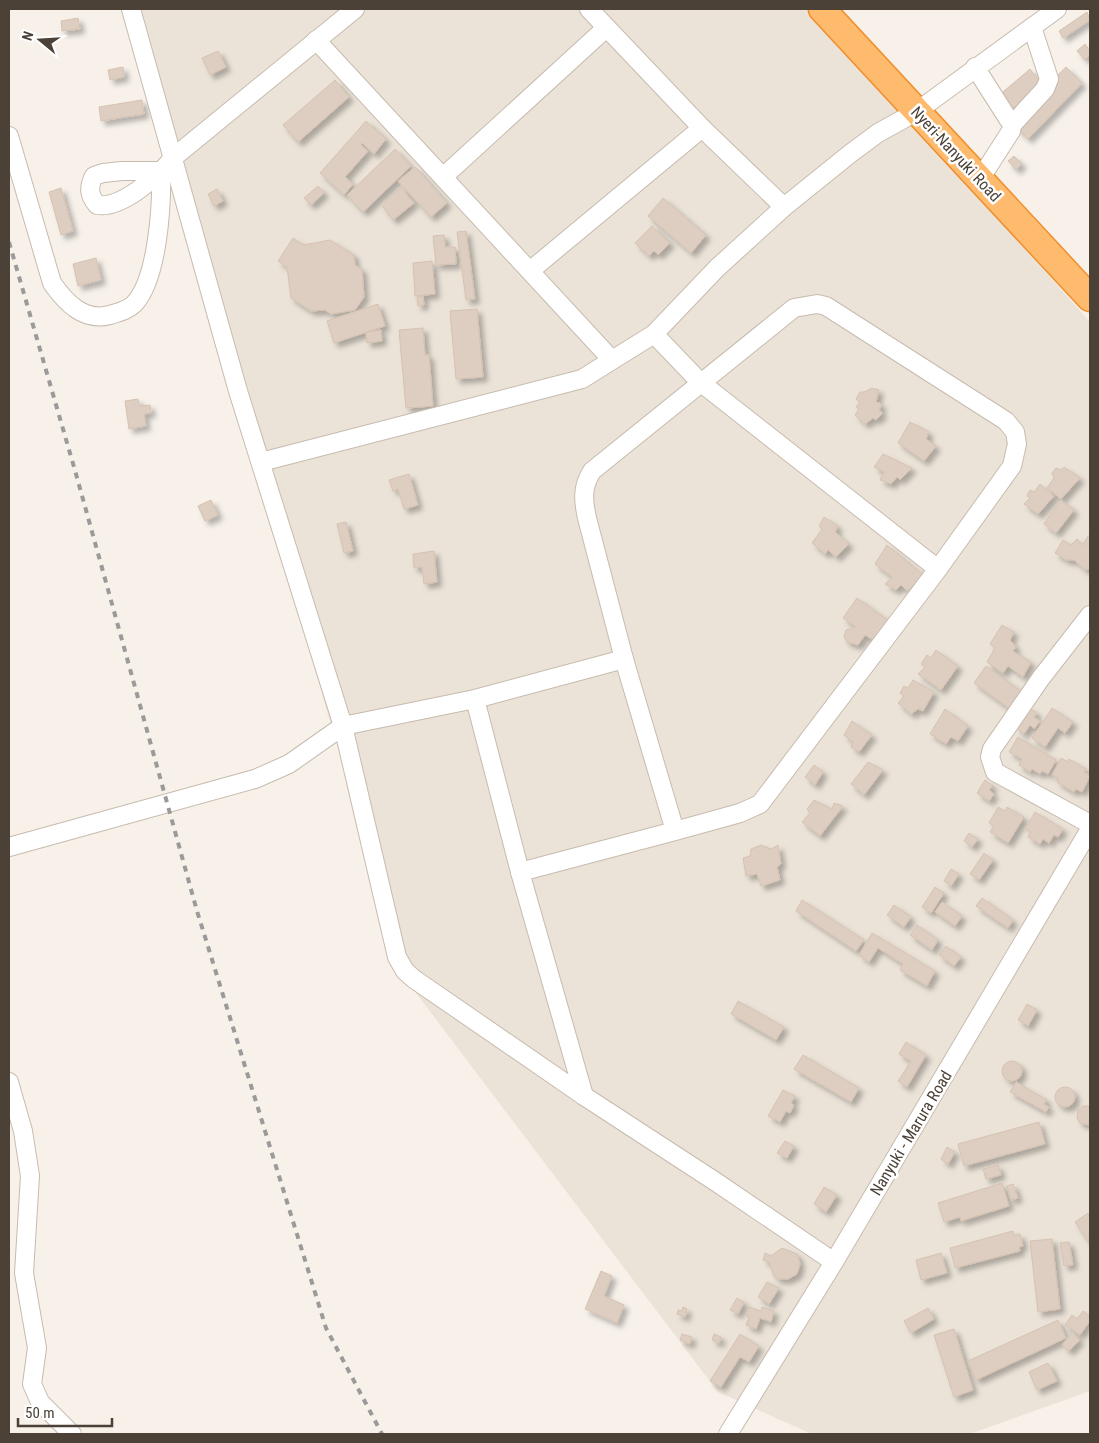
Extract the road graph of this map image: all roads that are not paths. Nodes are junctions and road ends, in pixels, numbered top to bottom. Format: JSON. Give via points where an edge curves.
{"nodes":[{"id":1,"x":131,"y":9,"type":"edge"},
{"id":2,"x":355,"y":9,"type":"edge"},
{"id":3,"x":589,"y":9,"type":"edge"},
{"id":4,"x":822,"y":9,"type":"edge"},
{"id":5,"x":1057,"y":9,"type":"edge"},
{"id":6,"x":1032,"y":27,"type":"junction"},
{"id":7,"x":606,"y":28,"type":"junction"},
{"id":8,"x":316,"y":40,"type":"junction"},
{"id":9,"x":976,"y":67,"type":"junction"},
{"id":10,"x":916,"y":112,"type":"junction"},
{"id":11,"x":1012,"y":125,"type":"junction"},
{"id":12,"x":702,"y":128,"type":"junction"},
{"id":13,"x":9,"y":136,"type":"edge"},
{"id":14,"x":174,"y":157,"type":"junction"},
{"id":15,"x":443,"y":176,"type":"junction"},
{"id":16,"x":980,"y":179,"type":"junction"},
{"id":17,"x":784,"y":207,"type":"junction"},
{"id":18,"x":531,"y":270,"type":"junction"},
{"id":19,"x":1090,"y":298,"type":"edge"},
{"id":20,"x":654,"y":334,"type":"junction"},
{"id":21,"x":612,"y":360,"type":"junction"},
{"id":22,"x":700,"y":382,"type":"junction"},
{"id":23,"x":261,"y":462,"type":"junction"},
{"id":24,"x":938,"y":569,"type":"junction"},
{"id":25,"x":1090,"y":615,"type":"edge"},
{"id":26,"x":624,"y":659,"type":"junction"},
{"id":27,"x":475,"y":699,"type":"junction"},
{"id":28,"x":342,"y":726,"type":"junction"},
{"id":29,"x":1090,"y":824,"type":"edge"},
{"id":30,"x":1090,"y":829,"type":"edge"},
{"id":31,"x":675,"y":832,"type":"junction"},
{"id":32,"x":9,"y":846,"type":"edge"},
{"id":33,"x":520,"y":872,"type":"junction"},
{"id":34,"x":9,"y":1082,"type":"edge"},
{"id":35,"x":584,"y":1096,"type":"junction"},
{"id":36,"x":834,"y":1262,"type":"junction"},
{"id":37,"x":72,"y":1434,"type":"edge"},
{"id":38,"x":728,"y":1434,"type":"edge"}],
"edges":[{"from":1,"to":14,"type":"street"},
{"from":2,"to":8,"type":"street"},
{"from":3,"to":7,"type":"street"},
{"from":4,"to":10,"type":"highway","name":"Nyeri-Nanyuki Road"},
{"from":5,"to":6,"type":"street"},
{"from":6,"to":9,"type":"street"},
{"from":6,"to":11,"type":"street","via":[[1049,79],[1045,89]]},
{"from":7,"to":12,"type":"street"},
{"from":7,"to":15,"type":"street"},
{"from":8,"to":14,"type":"street"},
{"from":8,"to":15,"type":"street"},
{"from":9,"to":10,"type":"street"},
{"from":9,"to":11,"type":"street"},
{"from":10,"to":16,"type":"highway","name":"Nyeri-Nanyuki Road"},
{"from":10,"to":17,"type":"street","via":[[878,133]]},
{"from":11,"to":16,"type":"street"},
{"from":12,"to":17,"type":"street"},
{"from":12,"to":18,"type":"street"},
{"from":13,"to":14,"type":"street","via":[[52,283],[65,301],[83,314],[104,317],[124,311],[135,303],[148,277],[162,207],[161,171]]},
{"from":14,"to":23,"type":"street","via":[[220,328]]},
{"from":15,"to":18,"type":"street"},
{"from":16,"to":19,"type":"highway","name":"Nyeri-Nanyuki Road"},
{"from":17,"to":20,"type":"street","via":[[717,268]]},
{"from":18,"to":21,"type":"street"},
{"from":20,"to":21,"type":"street"},
{"from":20,"to":22,"type":"street"},
{"from":21,"to":23,"type":"street","via":[[582,379]]},
{"from":22,"to":24,"type":"street"},
{"from":22,"to":24,"type":"street","via":[[794,308],[817,304],[837,312],[1006,421],[1015,432],[1018,444],[1012,466]]},
{"from":22,"to":26,"type":"street","via":[[592,471],[585,482],[584,502]]},
{"from":23,"to":28,"type":"street"},
{"from":24,"to":31,"type":"street","via":[[760,804]]},
{"from":25,"to":29,"type":"street","via":[[1041,678],[992,749],[990,757],[995,772]]},
{"from":26,"to":27,"type":"street"},
{"from":26,"to":31,"type":"street"},
{"from":27,"to":28,"type":"street"},
{"from":27,"to":33,"type":"street"},
{"from":28,"to":32,"type":"street","via":[[289,764],[255,779]]},
{"from":28,"to":35,"type":"street","via":[[393,946],[405,971]]},
{"from":30,"to":36,"type":"street","name":"Nanyuki - Marura Road"},
{"from":31,"to":33,"type":"street"},
{"from":33,"to":35,"type":"street"},
{"from":34,"to":37,"type":"street","via":[[23,1131],[30,1176],[24,1273],[37,1348],[32,1384],[40,1402]]},
{"from":35,"to":36,"type":"street"},
{"from":36,"to":38,"type":"street","name":"Nanyuki - Marura Road"}]}
